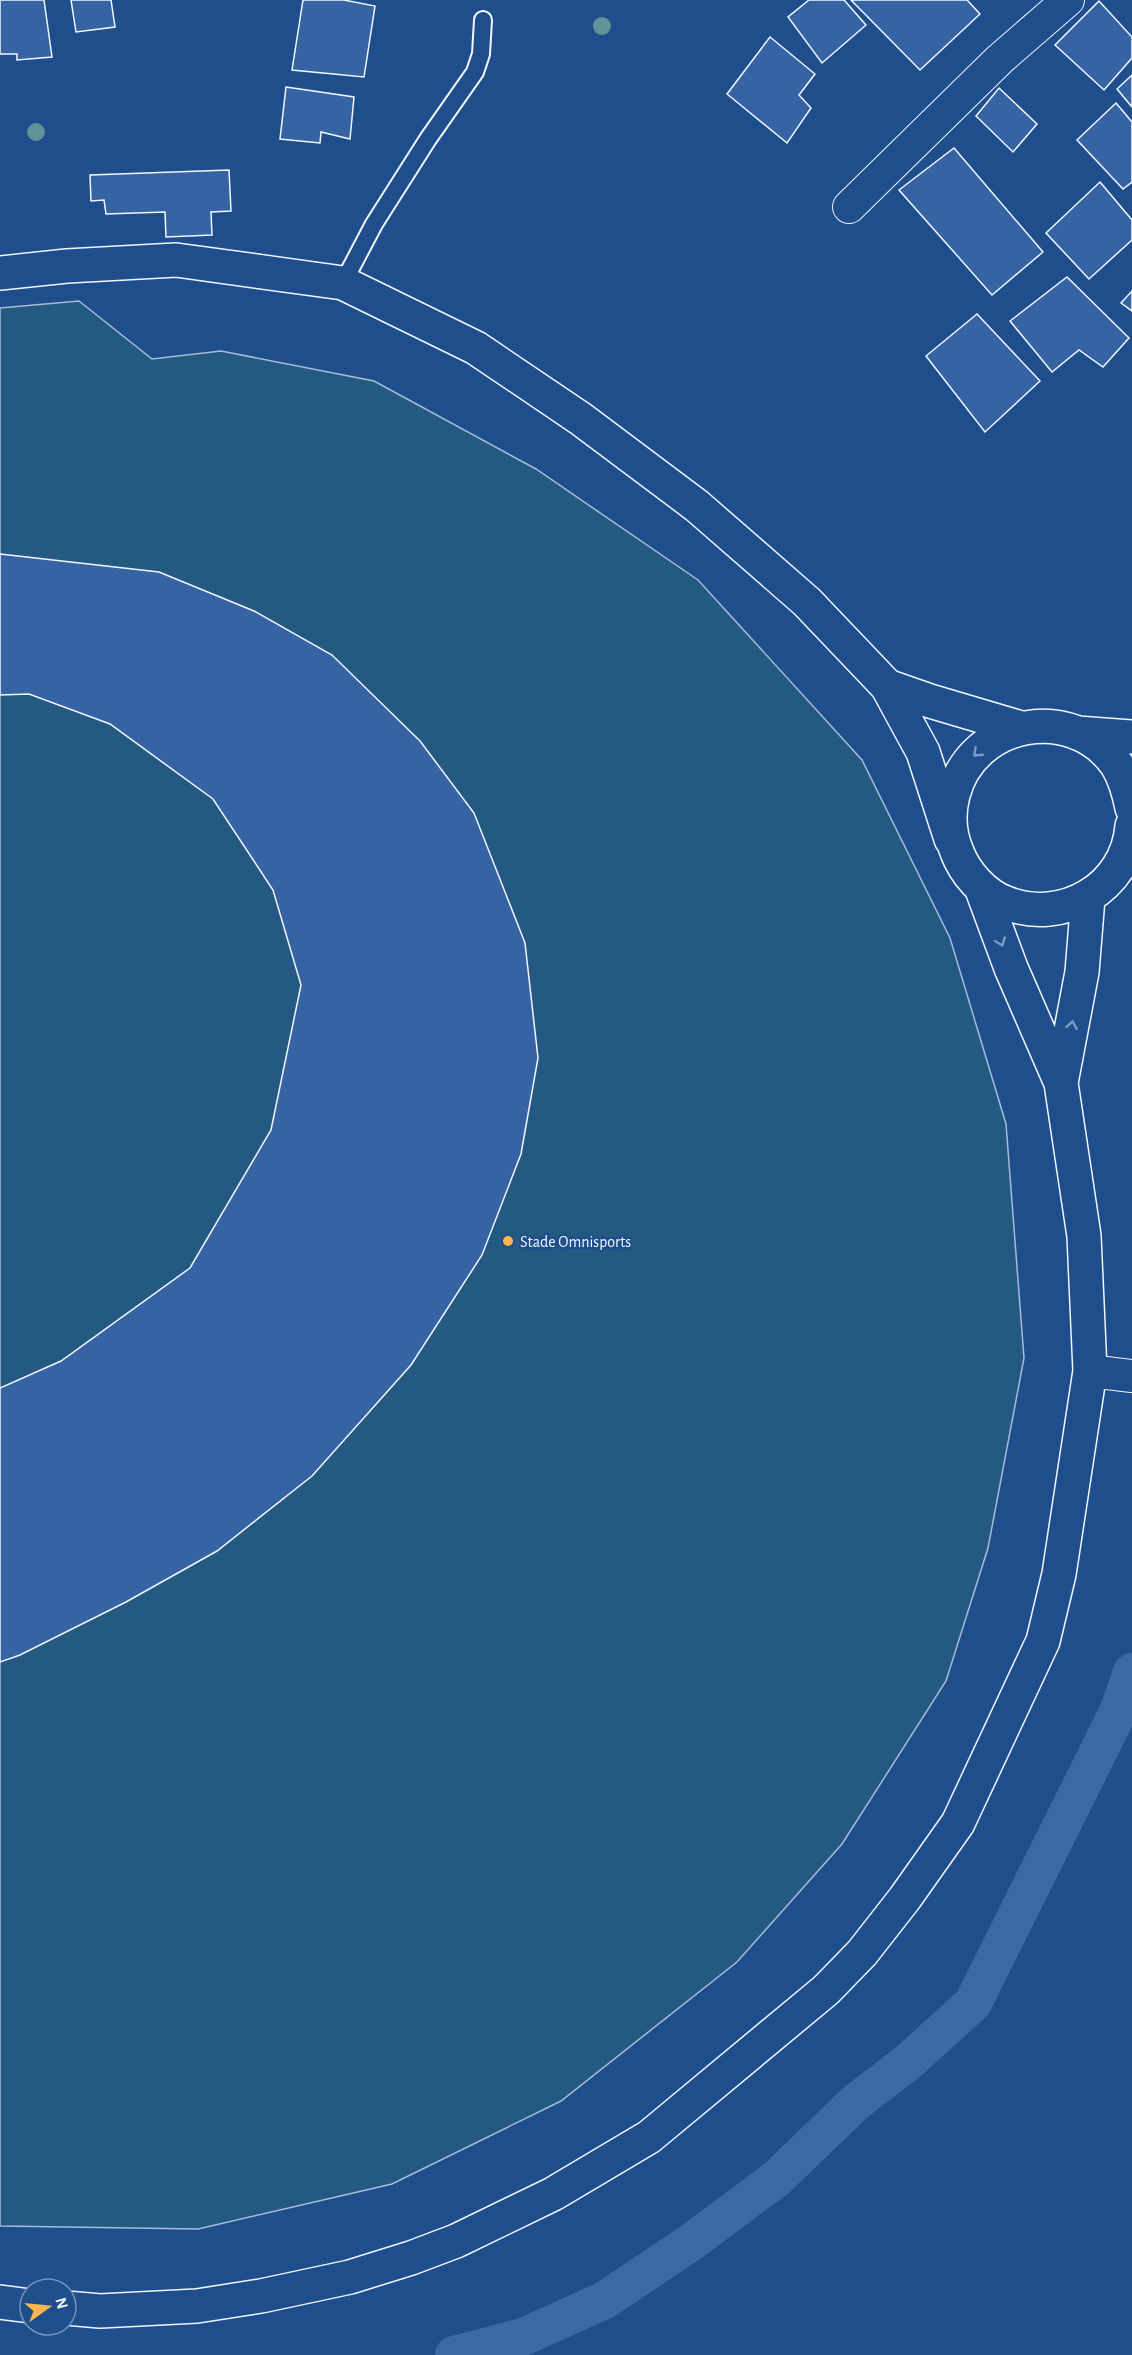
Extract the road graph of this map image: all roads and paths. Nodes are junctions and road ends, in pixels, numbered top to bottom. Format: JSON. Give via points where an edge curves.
{"nodes":[{"id":1,"x":1068,"y":0,"type":"edge"},
{"id":2,"x":483,"y":20,"type":"dead end"},
{"id":3,"x":849,"y":207,"type":"dead end"},
{"id":4,"x":0,"y":273,"type":"edge"},
{"id":5,"x":343,"y":283,"type":"junction"},
{"id":6,"x":887,"y":686,"type":"junction"},
{"id":7,"x":1020,"y":728,"type":"junction"},
{"id":8,"x":1077,"y":733,"type":"junction"},
{"id":9,"x":1132,"y":737,"type":"edge"},
{"id":10,"x":1132,"y":827,"type":"edge"},
{"id":11,"x":951,"y":839,"type":"junction"},
{"id":12,"x":981,"y":887,"type":"junction"},
{"id":13,"x":1088,"y":898,"type":"junction"},
{"id":14,"x":1061,"y":1083,"type":"junction"},
{"id":15,"x":1090,"y":1371,"type":"junction"},
{"id":16,"x":1132,"y":1376,"type":"edge"},
{"id":17,"x":0,"y":2302,"type":"edge"},
{"id":18,"x":18,"y":2304,"type":"edge"},
{"id":19,"x":78,"y":2309,"type":"edge"}],
"edges":[{"from":1,"to":3,"type":"street","via":[[1000,59]]},
{"from":2,"to":5,"type":"lane","via":[[476,72],[380,214]]},
{"from":4,"to":5,"type":"main road","via":[[176,260]]},
{"from":5,"to":6,"type":"main road","via":[[476,348],[590,426],[697,506],[807,602]]},
{"from":6,"to":7,"type":"main road"},
{"from":6,"to":11,"type":"main road","via":[[923,752]]},
{"from":7,"to":8,"type":"main road","via":[[1050,726]]},
{"from":7,"to":11,"type":"main road","one_way":true,"via":[[994,738],[972,757],[957,781],[950,810]]},
{"from":8,"to":9,"type":"main road"},
{"from":8,"to":10,"type":"main road","via":[[1099,746],[1116,765],[1128,788]]},
{"from":10,"to":13,"type":"main road","via":[[1122,862],[1108,882]]},
{"from":11,"to":12,"type":"main road","via":[[962,865]]},
{"from":12,"to":13,"type":"main road","via":[[1005,903],[1033,910],[1062,909]]},
{"from":12,"to":14,"type":"main road","one_way":true},
{"from":14,"to":13,"type":"main road","one_way":true,"via":[[1082,972]]},
{"from":14,"to":15,"type":"main road","via":[[1084,1236]]},
{"from":15,"to":16,"type":"street"},
{"from":15,"to":19,"type":"main road","via":[[1059,1574],[1043,1641],[957,1823],[862,1953],[826,1990],[649,2137],[553,2194],[456,2241],[350,2277],[261,2296],[197,2306]]},
{"from":17,"to":18,"type":"main road"}]}
